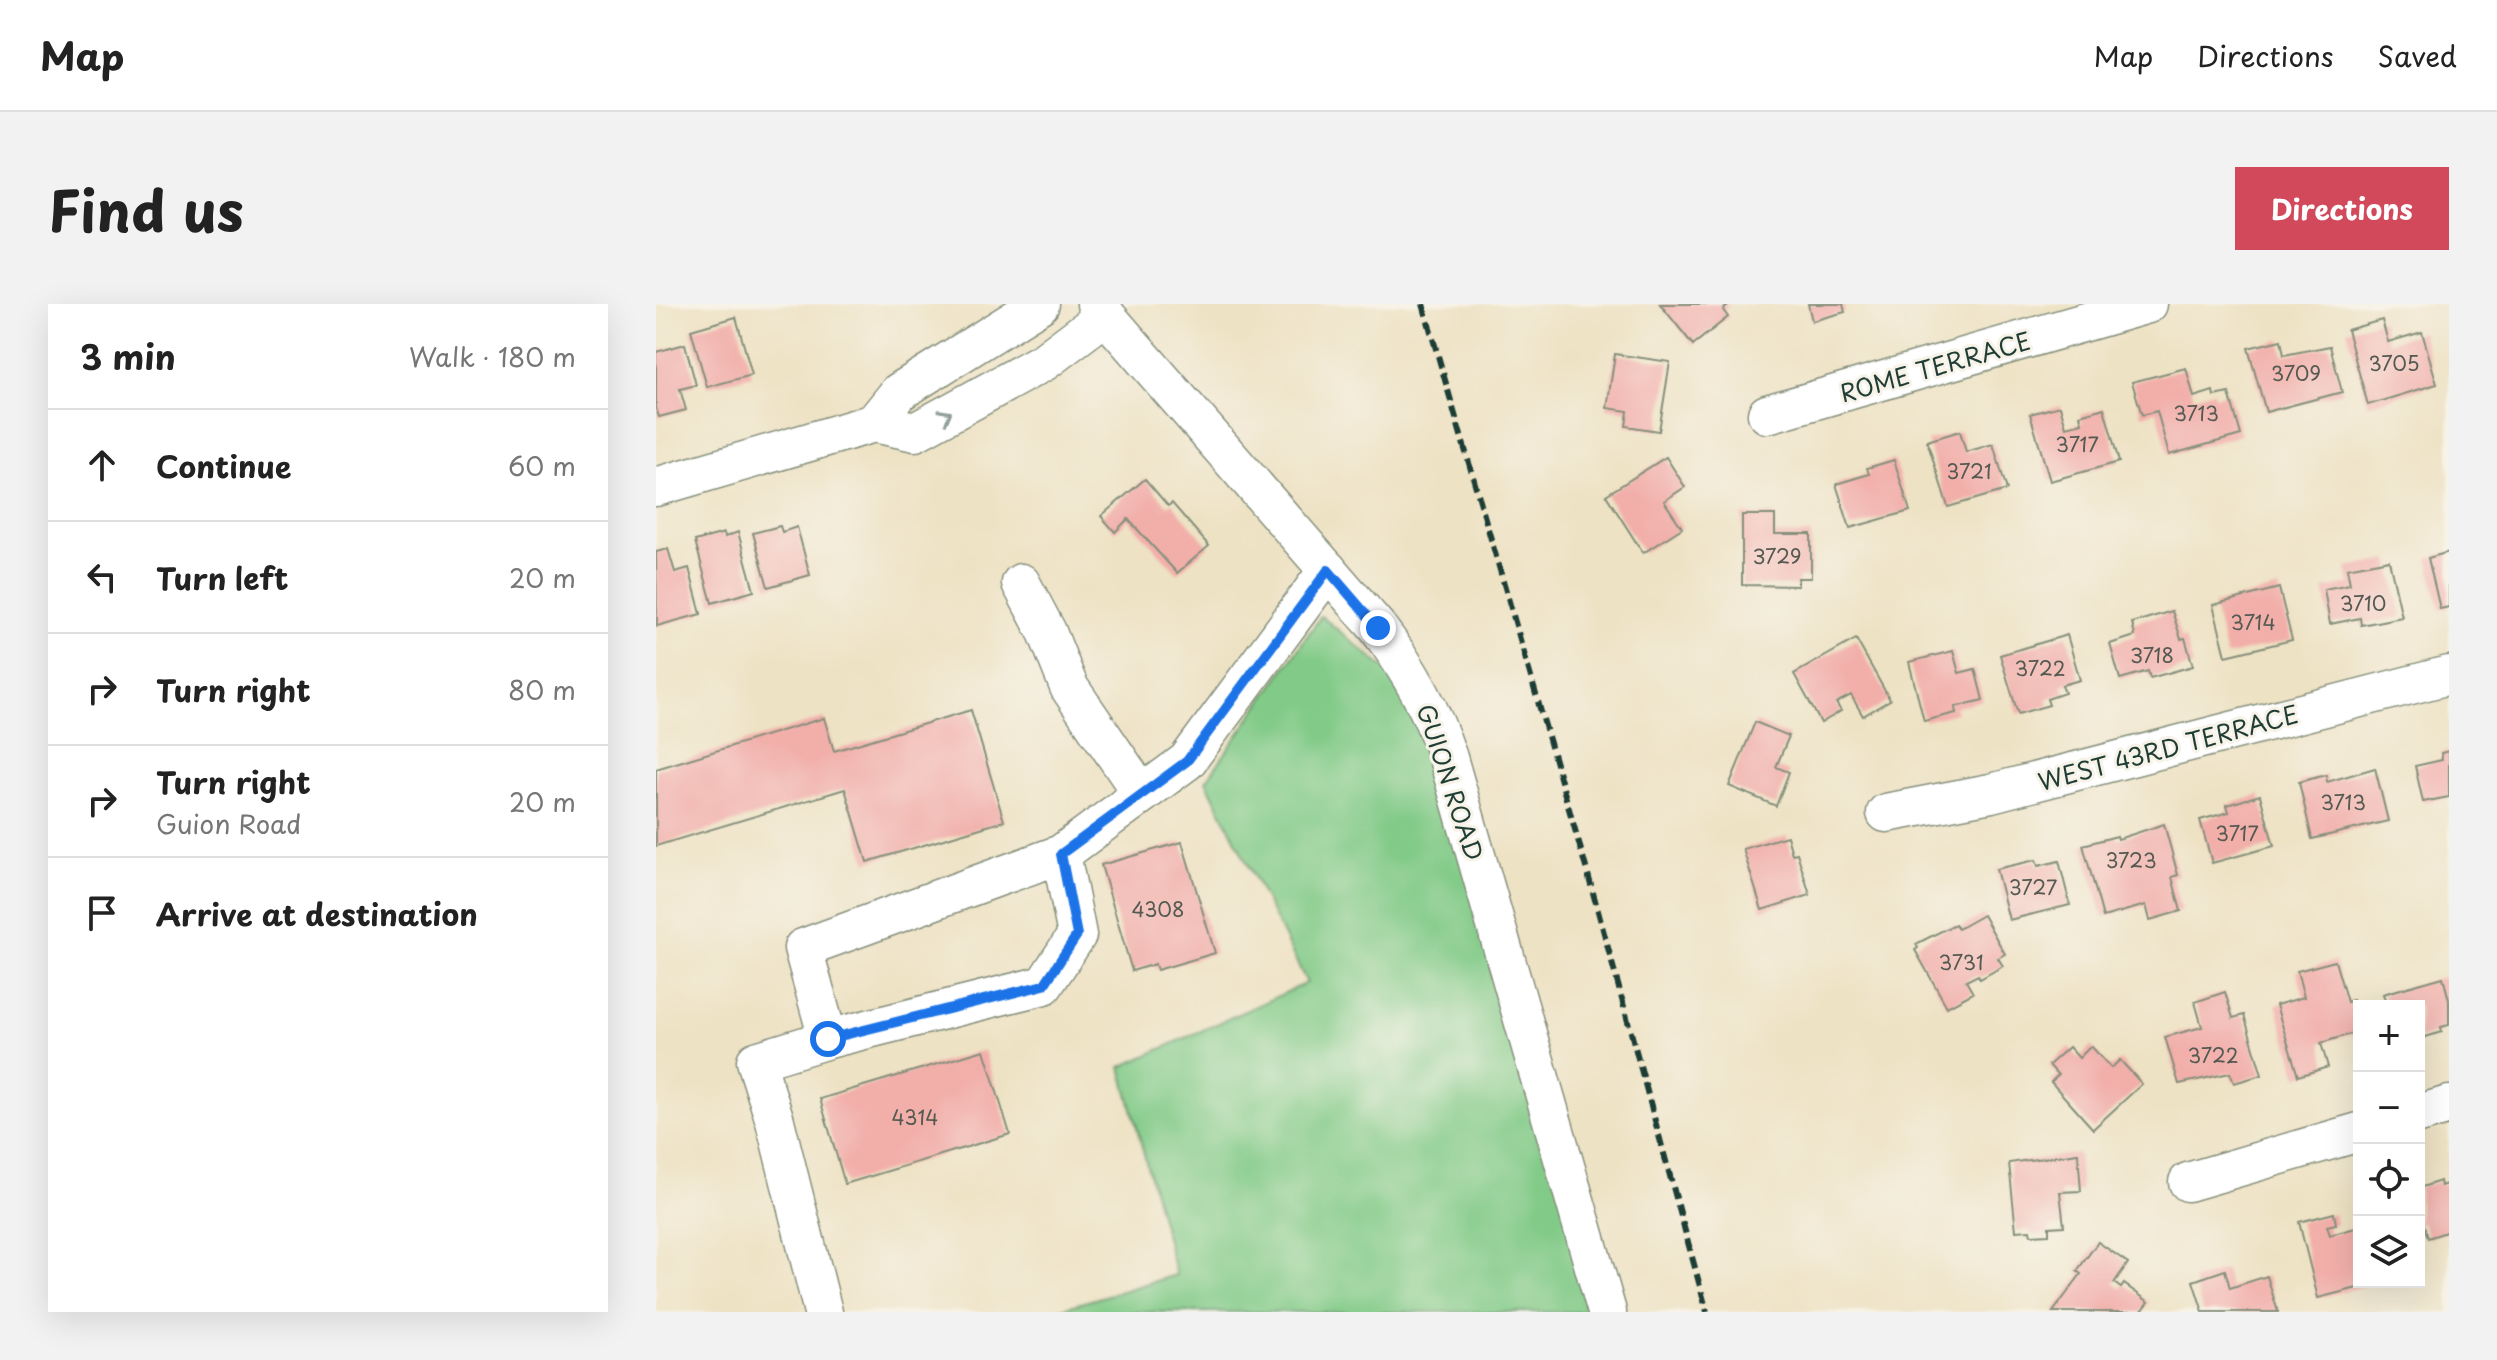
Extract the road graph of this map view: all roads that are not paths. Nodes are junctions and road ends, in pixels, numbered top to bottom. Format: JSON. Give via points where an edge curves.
{"nodes":[{"id":1,"x":1040,"y":304,"type":"edge"},
{"id":2,"x":2148,"y":304,"type":"edge"},
{"id":3,"x":1101,"y":309,"type":"edge"},
{"id":4,"x":1767,"y":414,"type":"dead end"},
{"id":5,"x":874,"y":423,"type":"junction"},
{"id":6,"x":656,"y":487,"type":"edge"},
{"id":7,"x":1328,"y":570,"type":"junction"},
{"id":8,"x":1021,"y":583,"type":"dead end"},
{"id":9,"x":2449,"y":675,"type":"edge"},
{"id":10,"x":1142,"y":794,"type":"junction"},
{"id":11,"x":1886,"y":813,"type":"dead end"},
{"id":12,"x":1061,"y":854,"type":"junction"},
{"id":13,"x":828,"y":1039,"type":"junction"},
{"id":14,"x":2449,"y":1105,"type":"edge"},
{"id":15,"x":2425,"y":1112,"type":"edge"},
{"id":16,"x":2353,"y":1134,"type":"edge"},
{"id":17,"x":2188,"y":1182,"type":"dead end"},
{"id":18,"x":823,"y":1312,"type":"edge"},
{"id":19,"x":1607,"y":1312,"type":"edge"}],
"edges":[{"from":1,"to":5,"type":"street","via":[[899,392]]},
{"from":2,"to":4,"type":"street","name":"ROME TERRACE"},
{"from":5,"to":3,"type":"street","one_way":true,"via":[[915,432],[1045,361]]},
{"from":3,"to":7,"type":"street","name":"GUION ROAD"},
{"from":5,"to":6,"type":"street"},
{"from":7,"to":10,"type":"street","via":[[1187,761]]},
{"from":7,"to":19,"type":"street","name":"GUION ROAD","via":[[1397,653],[1438,728]]},
{"from":8,"to":10,"type":"street","via":[[1069,687]]},
{"from":9,"to":11,"type":"street","name":"WEST 43RD TERRACE","via":[[1991,793]]},
{"from":10,"to":12,"type":"street"},
{"from":12,"to":13,"type":"street","via":[[1077,935],[1044,985]]},
{"from":12,"to":13,"type":"street","via":[[803,948]]},
{"from":13,"to":18,"type":"street","via":[[756,1061]]},
{"from":14,"to":15,"type":"street"},
{"from":16,"to":17,"type":"street"}]}
